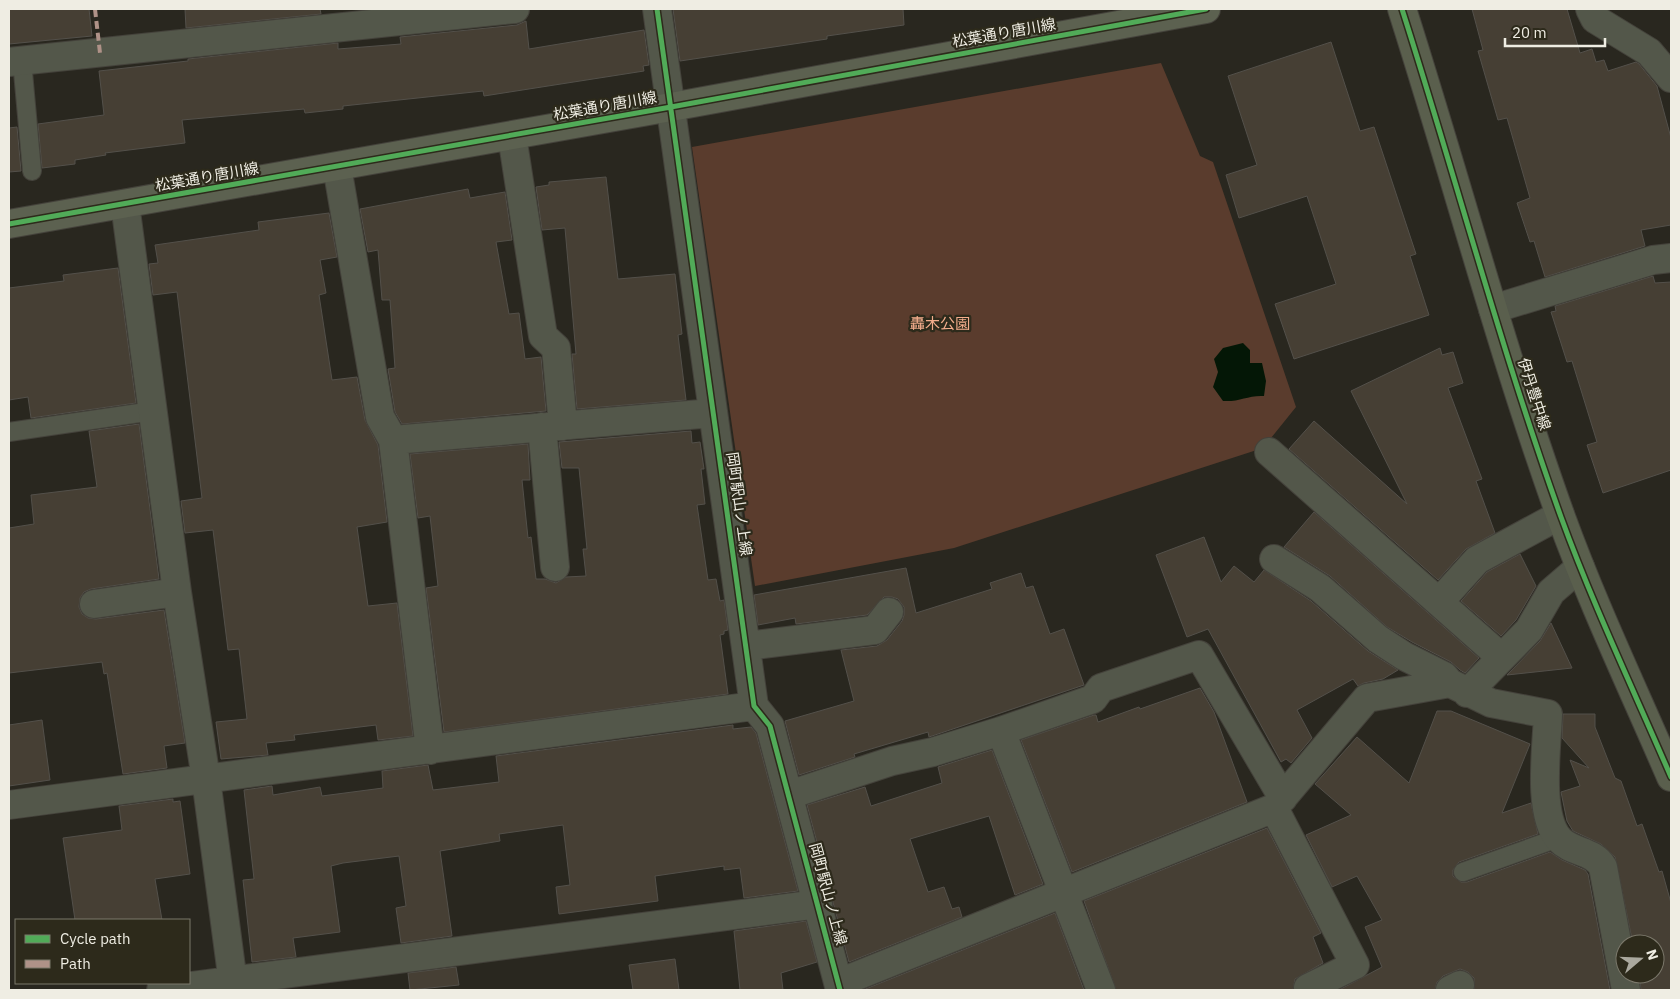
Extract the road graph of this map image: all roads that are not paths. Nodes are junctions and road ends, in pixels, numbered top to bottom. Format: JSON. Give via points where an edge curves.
{"nodes":[{"id":1,"x":515,"y":9,"type":"edge"},
{"id":2,"x":657,"y":9,"type":"edge"},
{"id":3,"x":1206,"y":9,"type":"edge"},
{"id":4,"x":1402,"y":9,"type":"edge"},
{"id":5,"x":1590,"y":9,"type":"edge"},
{"id":6,"x":15,"y":61,"type":"edge"},
{"id":7,"x":1671,"y":78,"type":"edge"},
{"id":8,"x":672,"y":107,"type":"junction"},
{"id":9,"x":512,"y":136,"type":"junction"},
{"id":10,"x":337,"y":167,"type":"junction"},
{"id":11,"x":32,"y":171,"type":"dead end"},
{"id":12,"x":125,"y":204,"type":"junction"},
{"id":13,"x":9,"y":224,"type":"edge"},
{"id":14,"x":1671,"y":258,"type":"edge"},
{"id":15,"x":1493,"y":309,"type":"junction"},
{"id":16,"x":153,"y":411,"type":"junction"},
{"id":17,"x":713,"y":414,"type":"junction"},
{"id":18,"x":553,"y":426,"type":"junction"},
{"id":19,"x":9,"y":432,"type":"edge"},
{"id":20,"x":393,"y":440,"type":"junction"},
{"id":21,"x":1269,"y":452,"type":"dead end"},
{"id":22,"x":1560,"y":514,"type":"junction"},
{"id":23,"x":1274,"y":559,"type":"dead end"},
{"id":24,"x":555,"y":567,"type":"dead end"},
{"id":25,"x":1580,"y":567,"type":"junction"},
{"id":26,"x":177,"y":592,"type":"junction"},
{"id":27,"x":1440,"y":601,"type":"junction"},
{"id":28,"x":94,"y":604,"type":"dead end"},
{"id":29,"x":889,"y":612,"type":"dead end"},
{"id":30,"x":747,"y":646,"type":"junction"},
{"id":31,"x":1501,"y":657,"type":"junction"},
{"id":32,"x":1458,"y":688,"type":"junction"},
{"id":33,"x":754,"y":706,"type":"junction"},
{"id":34,"x":1001,"y":731,"type":"junction"},
{"id":35,"x":430,"y":750,"type":"junction"},
{"id":36,"x":1671,"y":777,"type":"edge"},
{"id":37,"x":206,"y":779,"type":"junction"},
{"id":38,"x":789,"y":796,"type":"junction"},
{"id":39,"x":1278,"y":803,"type":"junction"},
{"id":40,"x":9,"y":804,"type":"edge"},
{"id":41,"x":1558,"y":838,"type":"junction"},
{"id":42,"x":1464,"y":872,"type":"dead end"},
{"id":43,"x":1063,"y":894,"type":"junction"},
{"id":44,"x":818,"y":904,"type":"junction"},
{"id":45,"x":234,"y":985,"type":"edge"},
{"id":46,"x":839,"y":987,"type":"edge"},
{"id":47,"x":162,"y":990,"type":"edge"},
{"id":48,"x":1101,"y":990,"type":"edge"},
{"id":49,"x":1307,"y":990,"type":"edge"},
{"id":50,"x":1626,"y":990,"type":"edge"}],
"edges":[{"from":1,"to":6,"type":"street"},
{"from":2,"to":8,"type":"street","name":"岡町駅山ノ上線"},
{"from":3,"to":8,"type":"street","name":"松葉通り唐川線"},
{"from":4,"to":15,"type":"main road","name":"伊丹豊中線"},
{"from":5,"to":7,"type":"street","via":[[1595,19],[1649,52]]},
{"from":6,"to":11,"type":"lane"},
{"from":8,"to":9,"type":"street","name":"松葉通り唐川線"},
{"from":8,"to":17,"type":"street","name":"岡町駅山ノ上線"},
{"from":9,"to":10,"type":"street","name":"松葉通り唐川線"},
{"from":9,"to":18,"type":"street","via":[[544,336],[556,348]]},
{"from":10,"to":12,"type":"street","name":"松葉通り唐川線"},
{"from":10,"to":20,"type":"street","via":[[380,417]]},
{"from":12,"to":13,"type":"street","name":"松葉通り唐川線"},
{"from":12,"to":16,"type":"street"},
{"from":14,"to":15,"type":"street","via":[[1653,260]]},
{"from":15,"to":22,"type":"main road","name":"伊丹豊中線"},
{"from":16,"to":19,"type":"lane"},
{"from":16,"to":26,"type":"street"},
{"from":17,"to":18,"type":"street"},
{"from":17,"to":30,"type":"street","name":"岡町駅山ノ上線"},
{"from":18,"to":20,"type":"street"},
{"from":18,"to":24,"type":"street"},
{"from":20,"to":35,"type":"street"},
{"from":21,"to":27,"type":"street"},
{"from":22,"to":25,"type":"main road","name":"伊丹豊中線"},
{"from":22,"to":27,"type":"street","via":[[1477,560]]},
{"from":23,"to":32,"type":"street","via":[[1320,588],[1378,639],[1444,676]]},
{"from":25,"to":31,"type":"street","via":[[1551,592],[1529,630]]},
{"from":25,"to":36,"type":"main road","name":"伊丹豊中線"},
{"from":26,"to":28,"type":"street"},
{"from":26,"to":37,"type":"street"},
{"from":27,"to":31,"type":"street"},
{"from":29,"to":30,"type":"street","via":[[875,630]]},
{"from":30,"to":33,"type":"street","name":"岡町駅山ノ上線"},
{"from":31,"to":32,"type":"street"},
{"from":32,"to":39,"type":"street","via":[[1367,698]]},
{"from":32,"to":41,"type":"street","via":[[1491,703],[1548,714],[1544,798]]},
{"from":33,"to":35,"type":"street"},
{"from":33,"to":38,"type":"street","name":"岡町駅山ノ上線","via":[[770,726]]},
{"from":34,"to":38,"type":"street","via":[[892,761]]},
{"from":34,"to":39,"type":"street","via":[[1092,699],[1101,688],[1199,654]]},
{"from":34,"to":43,"type":"street"},
{"from":35,"to":37,"type":"street"},
{"from":37,"to":40,"type":"street"},
{"from":37,"to":45,"type":"street"},
{"from":38,"to":44,"type":"street","name":"岡町駅山ノ上線"},
{"from":39,"to":43,"type":"street"},
{"from":39,"to":49,"type":"street","via":[[1354,965]]},
{"from":41,"to":42,"type":"lane"},
{"from":41,"to":50,"type":"street","via":[[1574,849],[1594,856],[1603,867]]},
{"from":43,"to":46,"type":"street"},
{"from":43,"to":48,"type":"street"},
{"from":44,"to":45,"type":"street"},
{"from":44,"to":46,"type":"street","name":"岡町駅山ノ上線"},
{"from":45,"to":47,"type":"street"}]}
